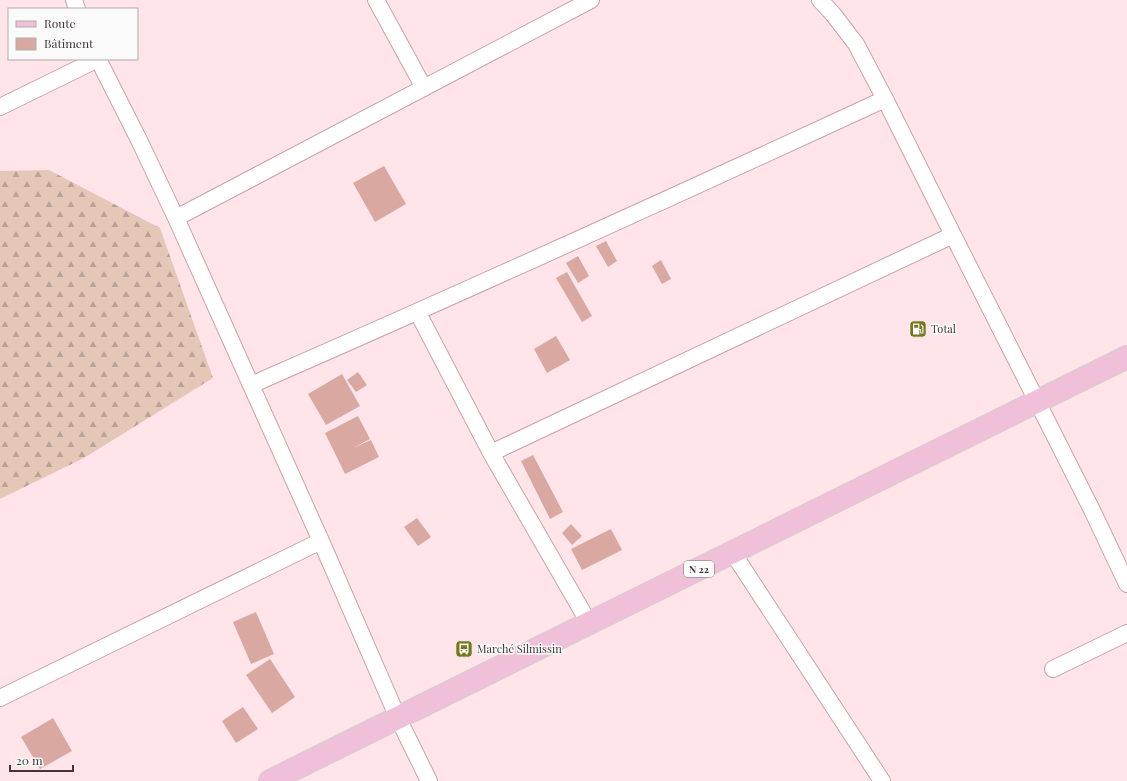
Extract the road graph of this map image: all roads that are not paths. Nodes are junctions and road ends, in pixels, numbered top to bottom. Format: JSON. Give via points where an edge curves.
{"nodes":[{"id":1,"x":376,"y":0,"type":"edge"},
{"id":2,"x":591,"y":0,"type":"edge"},
{"id":3,"x":820,"y":0,"type":"edge"},
{"id":4,"x":96,"y":60,"type":"edge"},
{"id":5,"x":99,"y":60,"type":"edge"},
{"id":6,"x":424,"y":88,"type":"junction"},
{"id":7,"x":886,"y":98,"type":"junction"},
{"id":8,"x":0,"y":107,"type":"edge"},
{"id":9,"x":176,"y":218,"type":"junction"},
{"id":10,"x":953,"y":235,"type":"junction"},
{"id":11,"x":418,"y":313,"type":"junction"},
{"id":12,"x":1127,"y":357,"type":"edge"},
{"id":13,"x":251,"y":385,"type":"junction"},
{"id":14,"x":1037,"y":401,"type":"junction"},
{"id":15,"x":492,"y":453,"type":"junction"},
{"id":16,"x":321,"y":541,"type":"junction"},
{"id":17,"x":733,"y":553,"type":"junction"},
{"id":18,"x":1127,"y":584,"type":"edge"},
{"id":19,"x":589,"y":623,"type":"junction"},
{"id":20,"x":1127,"y":633,"type":"edge"},
{"id":21,"x":1053,"y":669,"type":"dead end"},
{"id":22,"x":0,"y":698,"type":"edge"},
{"id":23,"x":398,"y":718,"type":"junction"},
{"id":24,"x":270,"y":781,"type":"edge"},
{"id":25,"x":429,"y":781,"type":"edge"},
{"id":26,"x":882,"y":781,"type":"edge"}],
"edges":[{"from":1,"to":6,"type":"street"},
{"from":2,"to":6,"type":"street"},
{"from":3,"to":7,"type":"street","via":[[856,44]]},
{"from":4,"to":8,"type":"street"},
{"from":5,"to":9,"type":"street"},
{"from":6,"to":9,"type":"street"},
{"from":7,"to":10,"type":"street"},
{"from":7,"to":11,"type":"street"},
{"from":9,"to":13,"type":"street"},
{"from":10,"to":14,"type":"street"},
{"from":10,"to":15,"type":"street"},
{"from":11,"to":13,"type":"street"},
{"from":11,"to":15,"type":"street"},
{"from":12,"to":14,"type":"main road","number":"N 22"},
{"from":13,"to":16,"type":"street"},
{"from":14,"to":17,"type":"main road","number":"N 22"},
{"from":14,"to":18,"type":"street"},
{"from":15,"to":19,"type":"street"},
{"from":16,"to":22,"type":"street"},
{"from":16,"to":23,"type":"street"},
{"from":17,"to":19,"type":"main road","number":"N 22"},
{"from":17,"to":26,"type":"street"},
{"from":19,"to":23,"type":"main road","number":"N 22"},
{"from":20,"to":21,"type":"street"},
{"from":23,"to":24,"type":"main road","number":"N 22"},
{"from":23,"to":25,"type":"street"}]}
